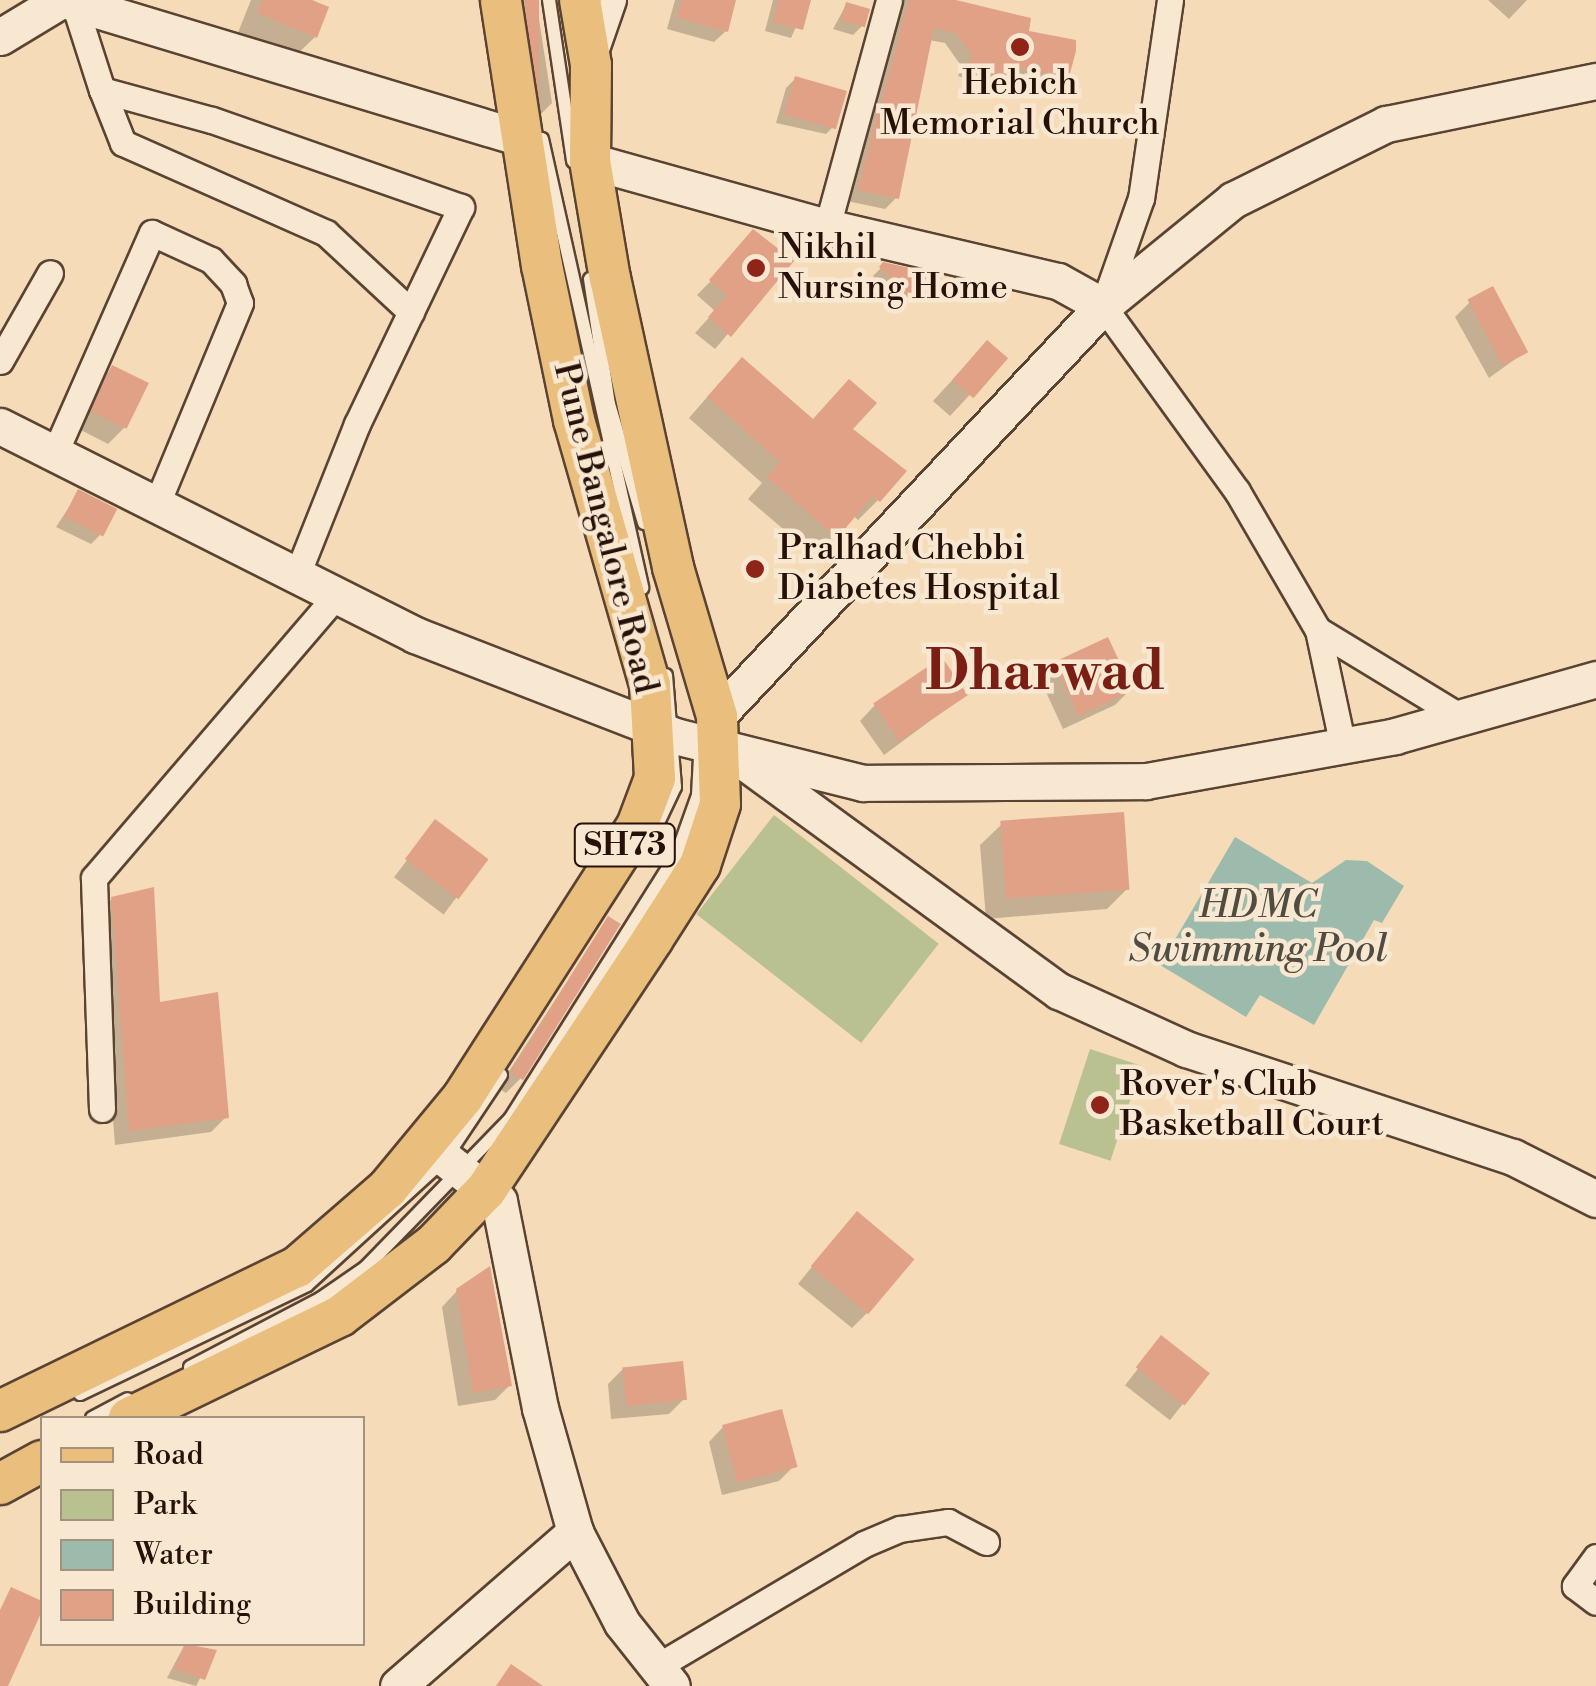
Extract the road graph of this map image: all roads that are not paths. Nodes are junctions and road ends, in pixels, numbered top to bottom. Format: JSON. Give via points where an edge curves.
{"nodes":[{"id":1,"x":501,"y":0,"type":"edge"},
{"id":2,"x":518,"y":0,"type":"edge"},
{"id":3,"x":549,"y":0,"type":"edge"},
{"id":4,"x":580,"y":0,"type":"edge"},
{"id":5,"x":613,"y":0,"type":"edge"},
{"id":6,"x":889,"y":0,"type":"edge"},
{"id":7,"x":1170,"y":0,"type":"edge"},
{"id":8,"x":66,"y":1,"type":"edge"},
{"id":9,"x":0,"y":37,"type":"edge"},
{"id":10,"x":527,"y":56,"type":"dead end"},
{"id":11,"x":591,"y":65,"type":"junction"},
{"id":12,"x":1596,"y":80,"type":"edge"},
{"id":13,"x":102,"y":90,"type":"junction"},
{"id":14,"x":532,"y":134,"type":"junction"},
{"id":15,"x":583,"y":169,"type":"junction"},
{"id":16,"x":827,"y":227,"type":"junction"},
{"id":17,"x":589,"y":271,"type":"dead end"},
{"id":18,"x":50,"y":273,"type":"dead end"},
{"id":19,"x":1103,"y":306,"type":"junction"},
{"id":20,"x":411,"y":312,"type":"junction"},
{"id":21,"x":0,"y":362,"type":"edge"},
{"id":22,"x":0,"y":426,"type":"edge"},
{"id":23,"x":53,"y":458,"type":"junction"},
{"id":24,"x":155,"y":508,"type":"junction"},
{"id":25,"x":296,"y":576,"type":"junction"},
{"id":26,"x":336,"y":596,"type":"junction"},
{"id":27,"x":644,"y":596,"type":"dead end"},
{"id":28,"x":1318,"y":630,"type":"junction"},
{"id":29,"x":660,"y":652,"type":"dead end"},
{"id":30,"x":687,"y":676,"type":"dead end"},
{"id":31,"x":1596,"y":679,"type":"edge"},
{"id":32,"x":1463,"y":718,"type":"junction"},
{"id":33,"x":695,"y":731,"type":"junction"},
{"id":34,"x":1342,"y":742,"type":"junction"},
{"id":35,"x":653,"y":835,"type":"dead end"},
{"id":36,"x":515,"y":1052,"type":"dead end"},
{"id":37,"x":102,"y":1109,"type":"dead end"},
{"id":38,"x":455,"y":1166,"type":"junction"},
{"id":39,"x":1596,"y":1200,"type":"edge"},
{"id":40,"x":177,"y":1373,"type":"dead end"},
{"id":41,"x":58,"y":1404,"type":"dead end"},
{"id":42,"x":136,"y":1404,"type":"edge"},
{"id":43,"x":14,"y":1414,"type":"edge"},
{"id":44,"x":98,"y":1416,"type":"edge"},
{"id":45,"x":0,"y":1429,"type":"edge"},
{"id":46,"x":40,"y":1447,"type":"edge"},
{"id":47,"x":40,"y":1463,"type":"edge"},
{"id":48,"x":0,"y":1472,"type":"edge"},
{"id":49,"x":0,"y":1484,"type":"edge"},
{"id":50,"x":576,"y":1532,"type":"junction"},
{"id":51,"x":986,"y":1542,"type":"dead end"},
{"id":52,"x":1596,"y":1557,"type":"edge"},
{"id":53,"x":1596,"y":1602,"type":"edge"},
{"id":54,"x":665,"y":1676,"type":"edge"},
{"id":55,"x":398,"y":1686,"type":"edge"}],
"edges":[{"from":1,"to":14,"type":"main road","name":"Pune Bangalore Road","number":"SH73"},
{"from":2,"to":10,"type":"lane"},
{"from":3,"to":15,"type":"lane"},
{"from":4,"to":11,"type":"main road","name":"Pune Bangalore Road","number":"SH73"},
{"from":5,"to":11,"type":"street"},
{"from":6,"to":16,"type":"street"},
{"from":7,"to":19,"type":"street","via":[[1141,198]]},
{"from":8,"to":9,"type":"street"},
{"from":8,"to":13,"type":"street"},
{"from":8,"to":14,"type":"street"},
{"from":11,"to":15,"type":"main road","name":"Pune Bangalore Road","number":"SH73"},
{"from":12,"to":19,"type":"street","via":[[1386,124],[1233,200]]},
{"from":13,"to":20,"type":"street","via":[[123,144],[326,233]]},
{"from":13,"to":20,"type":"street","via":[[212,120],[462,207]]},
{"from":14,"to":27,"type":"lane"},
{"from":14,"to":33,"type":"main road","name":"Pune Bangalore Road","number":"SH73","via":[[574,420],[650,685]]},
{"from":15,"to":16,"type":"street"},
{"from":15,"to":33,"type":"main road","name":"Pune Bangalore Road","number":"SH73","via":[[673,567]]},
{"from":16,"to":19,"type":"street","via":[[1058,281]]},
{"from":17,"to":30,"type":"lane","via":[[609,404]]},
{"from":18,"to":21,"type":"street"},
{"from":19,"to":28,"type":"street","via":[[1237,491]]},
{"from":19,"to":33,"type":"street"},
{"from":20,"to":25,"type":"street"},
{"from":22,"to":23,"type":"street"},
{"from":23,"to":24,"type":"street"},
{"from":23,"to":24,"type":"street","via":[[152,233],[211,260],[234,284],[240,303]]},
{"from":24,"to":25,"type":"street"},
{"from":25,"to":26,"type":"street"},
{"from":26,"to":33,"type":"street","via":[[415,635]]},
{"from":26,"to":37,"type":"street","via":[[94,878]]},
{"from":28,"to":32,"type":"street"},
{"from":28,"to":34,"type":"street"},
{"from":29,"to":33,"type":"lane"},
{"from":31,"to":32,"type":"street"},
{"from":32,"to":34,"type":"street"},
{"from":33,"to":34,"type":"street","via":[[882,783],[1146,782]]},
{"from":33,"to":35,"type":"lane"},
{"from":33,"to":38,"type":"main road","name":"Pune Bangalore Road","number":"SH73","via":[[655,778],[637,826]]},
{"from":33,"to":38,"type":"main road","name":"Pune Bangalore Road","number":"SH73","via":[[720,804],[700,864]]},
{"from":33,"to":39,"type":"street","via":[[1060,991],[1186,1049],[1514,1157]]},
{"from":36,"to":38,"type":"lane"},
{"from":38,"to":40,"type":"lane","via":[[350,1278]]},
{"from":38,"to":41,"type":"lane","via":[[307,1286]]},
{"from":38,"to":42,"type":"main road","name":"Pune Bangalore Road","number":"SH73","via":[[433,1245],[340,1316]]},
{"from":38,"to":43,"type":"main road","name":"Pune Bangalore Road","number":"SH73","via":[[296,1267]]},
{"from":38,"to":50,"type":"street","via":[[500,1201],[540,1408]]},
{"from":42,"to":44,"type":"lane"},
{"from":43,"to":45,"type":"lane"},
{"from":46,"to":48,"type":"lane"},
{"from":47,"to":49,"type":"main road"},
{"from":50,"to":54,"type":"street","via":[[622,1623]]},
{"from":50,"to":55,"type":"street"},
{"from":51,"to":54,"type":"street","via":[[948,1522],[900,1529],[864,1544]]},
{"from":52,"to":53,"type":"street","via":[[1575,1586]]}]}
